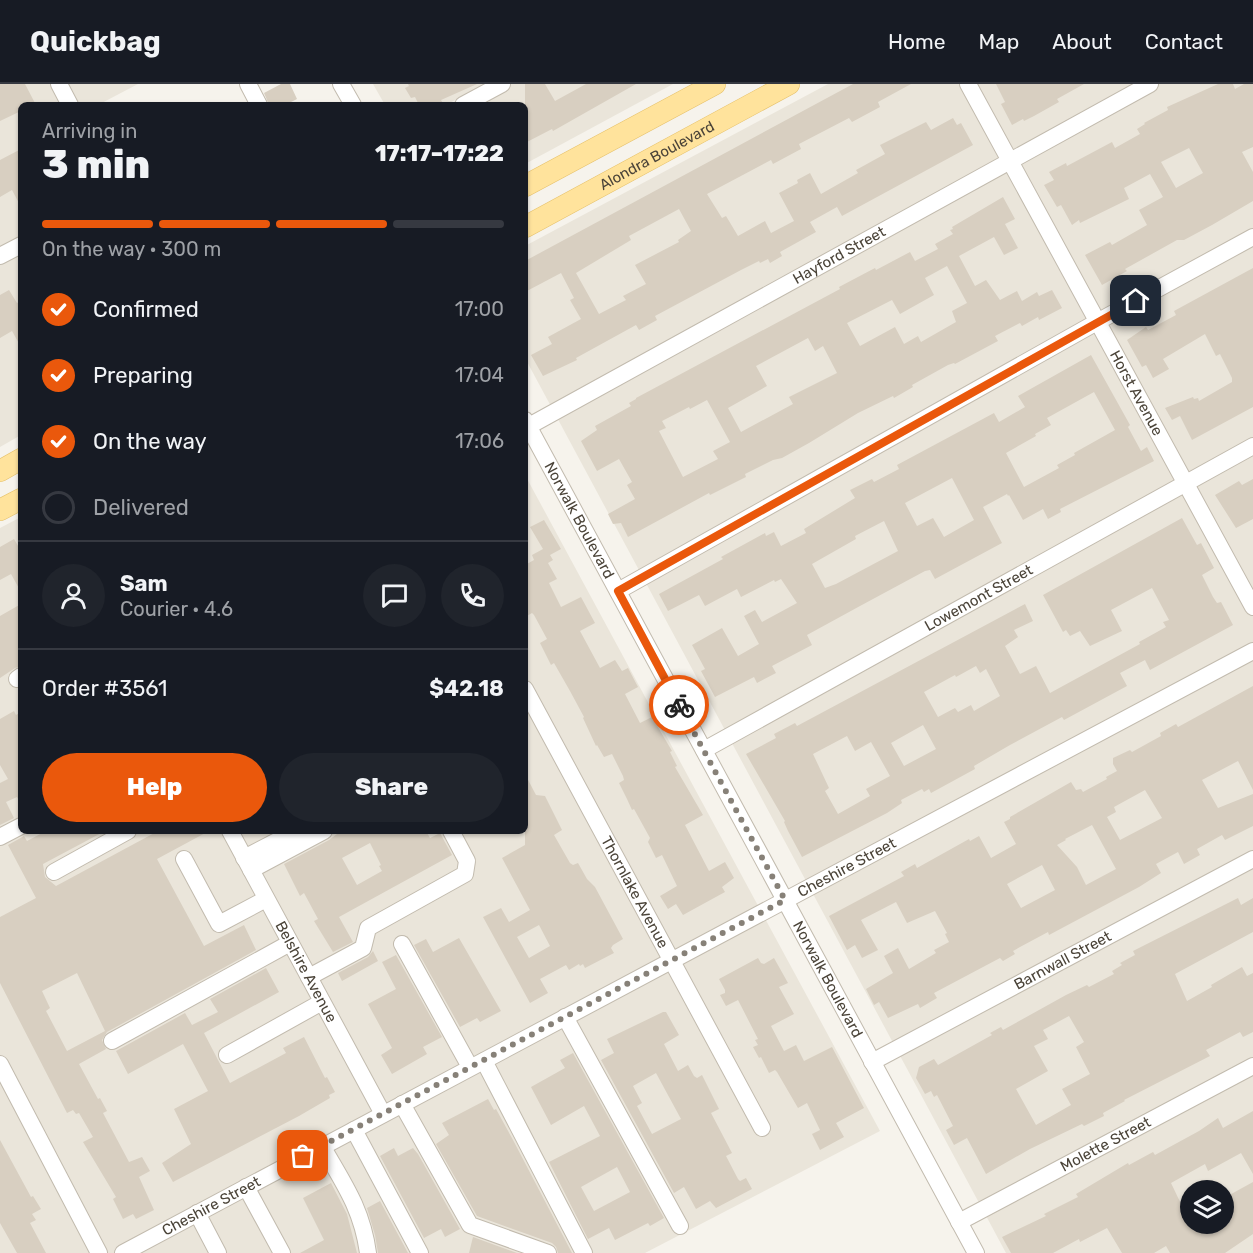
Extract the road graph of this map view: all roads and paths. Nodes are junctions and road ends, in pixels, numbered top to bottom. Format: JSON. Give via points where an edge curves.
{"nodes":[{"id":1,"x":59,"y":84,"type":"edge"},
{"id":2,"x":248,"y":84,"type":"edge"},
{"id":3,"x":341,"y":84,"type":"edge"},
{"id":4,"x":502,"y":84,"type":"edge"},
{"id":5,"x":715,"y":84,"type":"edge"},
{"id":6,"x":789,"y":84,"type":"edge"},
{"id":7,"x":968,"y":84,"type":"edge"},
{"id":8,"x":1150,"y":84,"type":"edge"},
{"id":9,"x":481,"y":89,"type":"edge"},
{"id":10,"x":68,"y":102,"type":"edge"},
{"id":11,"x":257,"y":102,"type":"edge"},
{"id":12,"x":351,"y":102,"type":"edge"},
{"id":13,"x":466,"y":102,"type":"edge"},
{"id":14,"x":1010,"y":160,"type":"junction"},
{"id":15,"x":528,"y":184,"type":"edge"},
{"id":16,"x":528,"y":225,"type":"edge"},
{"id":17,"x":1253,"y":237,"type":"edge"},
{"id":18,"x":18,"y":247,"type":"edge"},
{"id":19,"x":0,"y":256,"type":"edge"},
{"id":20,"x":1097,"y":322,"type":"junction"},
{"id":21,"x":528,"y":422,"type":"edge"},
{"id":22,"x":528,"y":425,"type":"edge"},
{"id":23,"x":1253,"y":446,"type":"edge"},
{"id":24,"x":18,"y":461,"type":"edge"},
{"id":25,"x":0,"y":471,"type":"edge"},
{"id":26,"x":1186,"y":482,"type":"junction"},
{"id":27,"x":18,"y":501,"type":"edge"},
{"id":28,"x":0,"y":510,"type":"edge"},
{"id":29,"x":618,"y":591,"type":"junction"},
{"id":30,"x":1253,"y":607,"type":"edge"},
{"id":31,"x":1253,"y":651,"type":"edge"},
{"id":32,"x":528,"y":695,"type":"edge"},
{"id":33,"x":704,"y":750,"type":"junction"},
{"id":34,"x":18,"y":828,"type":"edge"},
{"id":35,"x":123,"y":834,"type":"edge"},
{"id":36,"x":232,"y":834,"type":"edge"},
{"id":37,"x":292,"y":834,"type":"edge"},
{"id":38,"x":317,"y":834,"type":"edge"},
{"id":39,"x":453,"y":834,"type":"edge"},
{"id":40,"x":0,"y":837,"type":"edge"},
{"id":41,"x":184,"y":859,"type":"dead end"},
{"id":42,"x":1253,"y":859,"type":"edge"},
{"id":43,"x":248,"y":864,"type":"junction"},
{"id":44,"x":54,"y":872,"type":"dead end"},
{"id":45,"x":266,"y":899,"type":"junction"},
{"id":46,"x":785,"y":900,"type":"junction"},
{"id":47,"x":290,"y":943,"type":"junction"},
{"id":48,"x":402,"y":944,"type":"dead end"},
{"id":49,"x":671,"y":960,"type":"junction"},
{"id":50,"x":309,"y":977,"type":"junction"},
{"id":51,"x":322,"y":1002,"type":"junction"},
{"id":52,"x":565,"y":1017,"type":"junction"},
{"id":53,"x":112,"y":1041,"type":"dead end"},
{"id":54,"x":227,"y":1055,"type":"dead end"},
{"id":55,"x":872,"y":1062,"type":"junction"},
{"id":56,"x":0,"y":1064,"type":"edge"},
{"id":57,"x":477,"y":1064,"type":"junction"},
{"id":58,"x":1253,"y":1066,"type":"edge"},
{"id":59,"x":402,"y":1104,"type":"junction"},
{"id":60,"x":383,"y":1114,"type":"junction"},
{"id":61,"x":762,"y":1128,"type":"dead end"},
{"id":62,"x":354,"y":1130,"type":"junction"},
{"id":63,"x":322,"y":1146,"type":"junction"},
{"id":64,"x":246,"y":1187,"type":"junction"},
{"id":65,"x":196,"y":1214,"type":"junction"},
{"id":66,"x":959,"y":1222,"type":"junction"},
{"id":67,"x":680,"y":1226,"type":"dead end"},
{"id":68,"x":99,"y":1253,"type":"edge"},
{"id":69,"x":123,"y":1253,"type":"edge"},
{"id":70,"x":218,"y":1253,"type":"edge"},
{"id":71,"x":282,"y":1253,"type":"edge"},
{"id":72,"x":368,"y":1253,"type":"edge"},
{"id":73,"x":420,"y":1253,"type":"edge"},
{"id":74,"x":548,"y":1253,"type":"edge"},
{"id":75,"x":584,"y":1253,"type":"edge"},
{"id":76,"x":976,"y":1253,"type":"edge"}],
"edges":[{"from":1,"to":10,"type":"street"},
{"from":2,"to":11,"type":"street"},
{"from":3,"to":12,"type":"street"},
{"from":4,"to":9,"type":"street"},
{"from":5,"to":15,"type":"main road"},
{"from":6,"to":16,"type":"main road","name":"Alondra Boulevard"},
{"from":7,"to":14,"type":"street","name":"Horst Avenue"},
{"from":8,"to":14,"type":"street","name":"Hayford Street"},
{"from":9,"to":13,"type":"street"},
{"from":14,"to":20,"type":"street","name":"Horst Avenue"},
{"from":14,"to":21,"type":"street","name":"Hayford Street"},
{"from":17,"to":20,"type":"street"},
{"from":18,"to":19,"type":"street"},
{"from":20,"to":26,"type":"street","name":"Horst Avenue"},
{"from":20,"to":29,"type":"street"},
{"from":22,"to":29,"type":"street","name":"Norwalk Boulevard"},
{"from":23,"to":26,"type":"street","name":"Lowemont Street"},
{"from":24,"to":25,"type":"main road"},
{"from":26,"to":30,"type":"street","name":"Horst Avenue"},
{"from":26,"to":33,"type":"street","name":"Lowemont Street"},
{"from":27,"to":28,"type":"main road"},
{"from":29,"to":33,"type":"street","name":"Norwalk Boulevard"},
{"from":31,"to":46,"type":"street","name":"Cheshire Street"},
{"from":32,"to":49,"type":"street","name":"Thornlake Avenue"},
{"from":33,"to":46,"type":"street","name":"Norwalk Boulevard"},
{"from":34,"to":40,"type":"street"},
{"from":35,"to":44,"type":"street"},
{"from":36,"to":43,"type":"street","name":"Belshire Avenue"},
{"from":37,"to":43,"type":"street"},
{"from":38,"to":43,"type":"street"},
{"from":39,"to":50,"type":"street","via":[[467,861],[465,874],[368,927],[363,948]]},
{"from":41,"to":45,"type":"street","via":[[219,924]]},
{"from":42,"to":55,"type":"street","name":"Barnwall Street"},
{"from":43,"to":45,"type":"street","name":"Belshire Avenue"},
{"from":45,"to":47,"type":"street","name":"Belshire Avenue"},
{"from":46,"to":49,"type":"street","name":"Cheshire Street"},
{"from":46,"to":55,"type":"street","name":"Norwalk Boulevard"},
{"from":47,"to":50,"type":"street","name":"Belshire Avenue"},
{"from":47,"to":53,"type":"street"},
{"from":48,"to":57,"type":"street"},
{"from":49,"to":52,"type":"street","name":"Cheshire Street"},
{"from":49,"to":61,"type":"street","name":"Thornlake Avenue"},
{"from":50,"to":51,"type":"street","name":"Belshire Avenue"},
{"from":51,"to":54,"type":"street"},
{"from":51,"to":60,"type":"street","name":"Belshire Avenue"},
{"from":52,"to":57,"type":"street","name":"Cheshire Street"},
{"from":52,"to":67,"type":"street"},
{"from":55,"to":66,"type":"street","name":"Norwalk Boulevard"},
{"from":56,"to":68,"type":"street"},
{"from":57,"to":59,"type":"street","name":"Cheshire Street"},
{"from":57,"to":75,"type":"street"},
{"from":58,"to":66,"type":"street","name":"Molette Street"},
{"from":59,"to":60,"type":"street","name":"Cheshire Street"},
{"from":59,"to":74,"type":"street","via":[[470,1225]]},
{"from":60,"to":62,"type":"street","name":"Cheshire Street"},
{"from":62,"to":63,"type":"street","name":"Cheshire Street"},
{"from":62,"to":73,"type":"street"},
{"from":63,"to":64,"type":"street","name":"Cheshire Street"},
{"from":63,"to":72,"type":"street","via":[[358,1209]]},
{"from":64,"to":65,"type":"street","name":"Cheshire Street"},
{"from":64,"to":71,"type":"street"},
{"from":65,"to":69,"type":"street","name":"Cheshire Street"},
{"from":65,"to":70,"type":"street"},
{"from":66,"to":76,"type":"street","name":"Norwalk Boulevard"}]}
